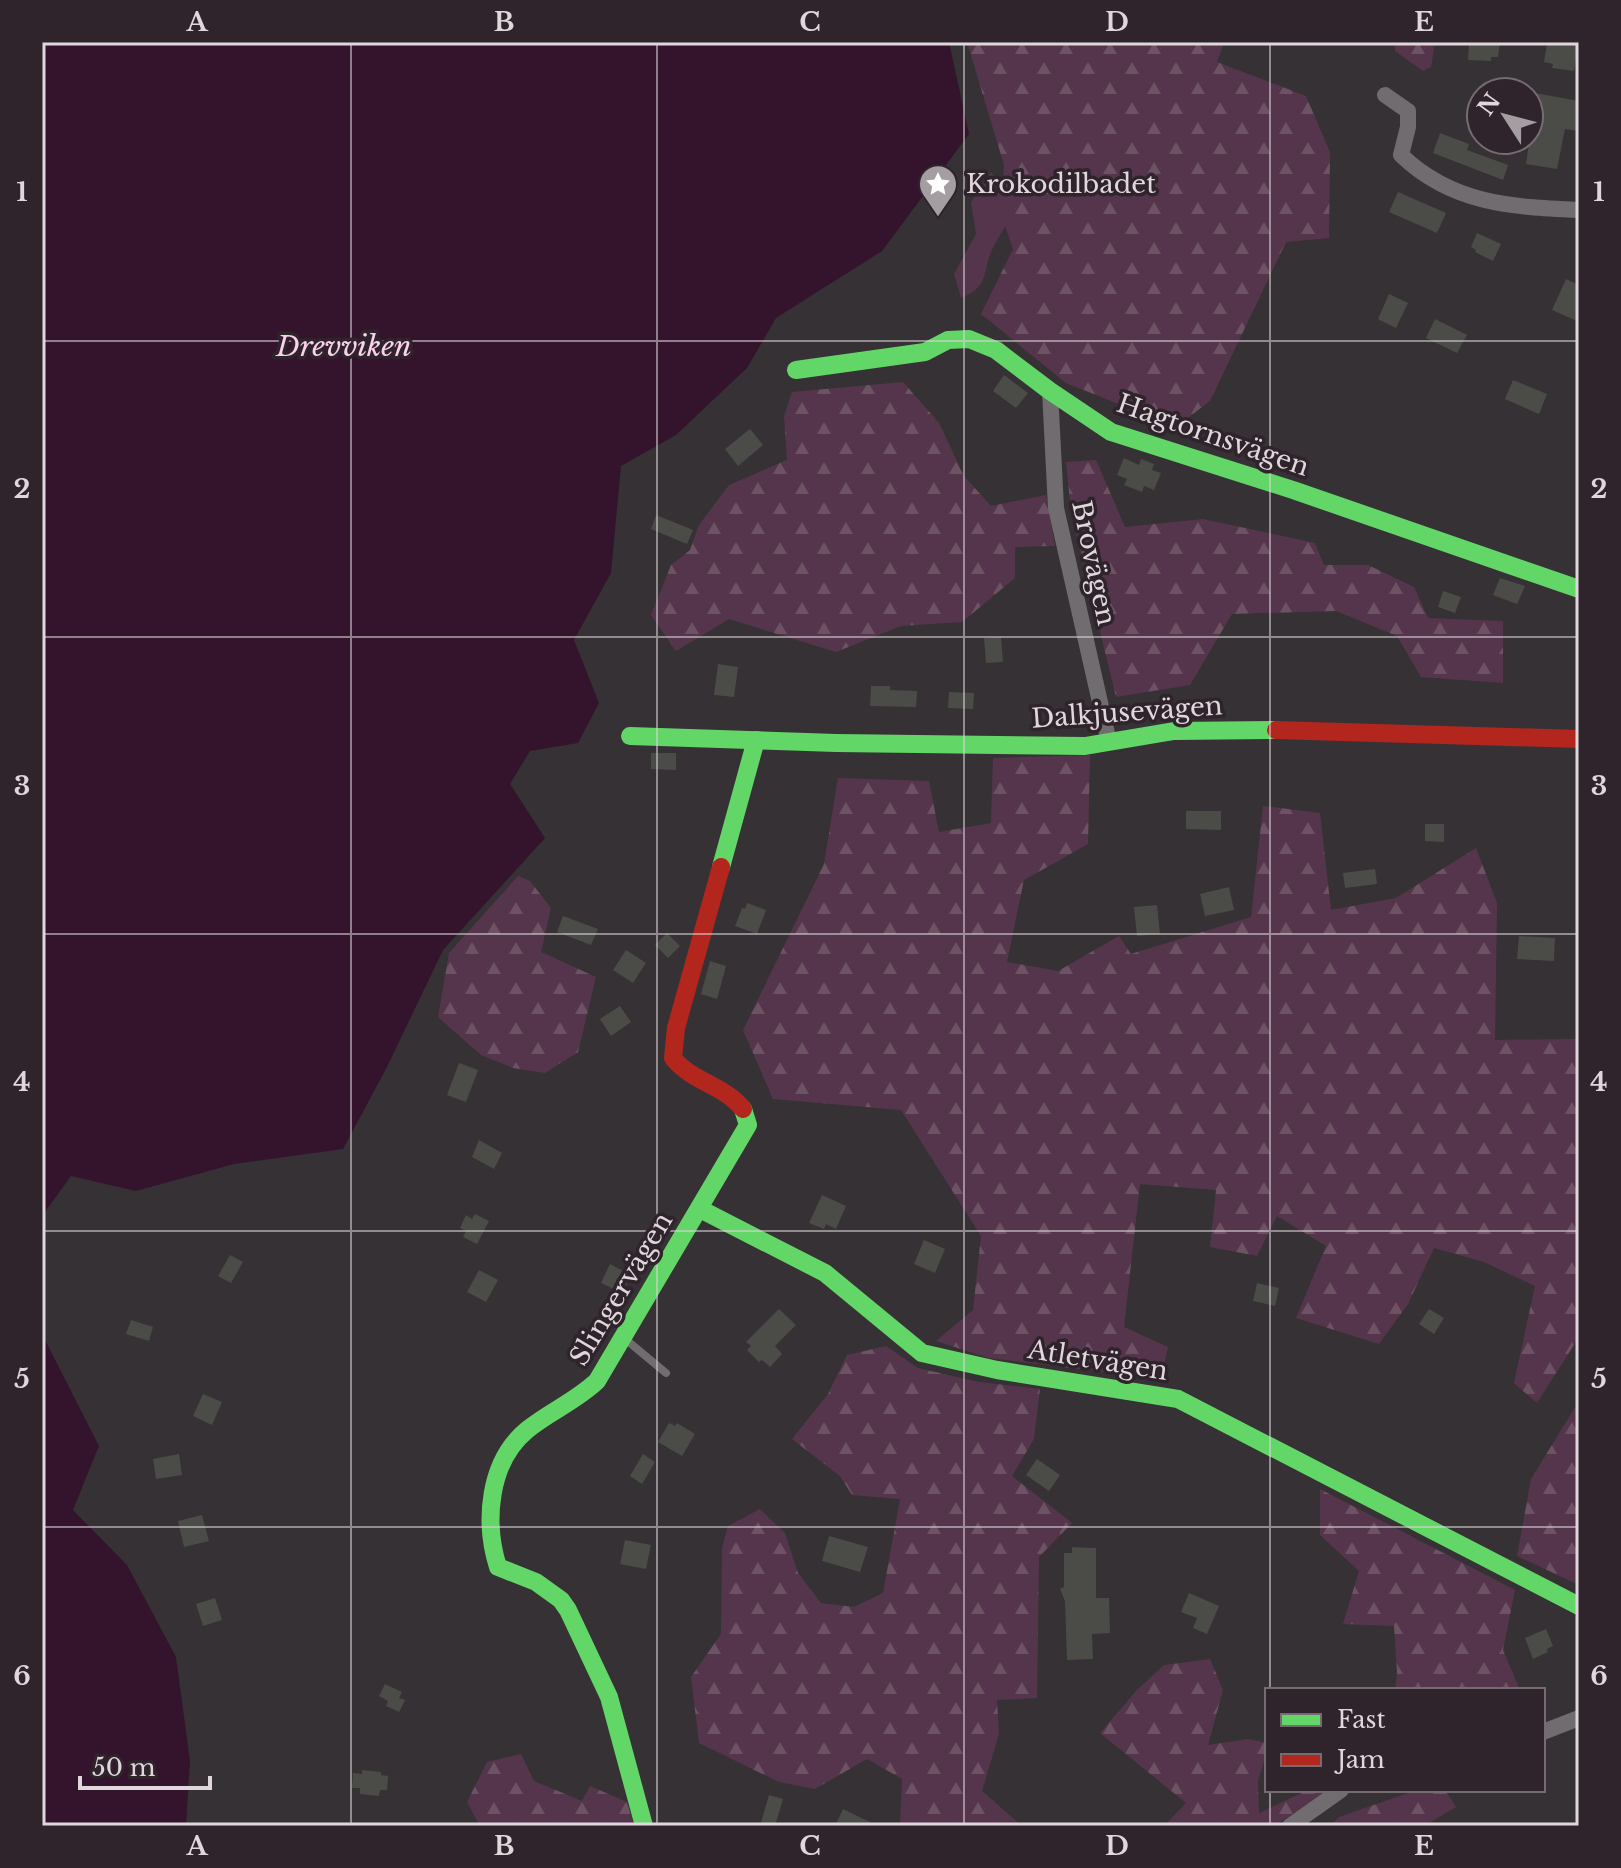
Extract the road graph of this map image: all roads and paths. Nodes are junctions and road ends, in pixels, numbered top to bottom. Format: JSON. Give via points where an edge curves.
{"nodes":[{"id":1,"x":1385,"y":95,"type":"dead end"},
{"id":2,"x":1579,"y":210,"type":"edge"},
{"id":3,"x":796,"y":370,"type":"dead end"},
{"id":4,"x":1050,"y":391,"type":"junction"},
{"id":5,"x":1579,"y":589,"type":"edge"},
{"id":6,"x":630,"y":736,"type":"dead end"},
{"id":7,"x":1579,"y":739,"type":"edge"},
{"id":8,"x":756,"y":740,"type":"junction"},
{"id":9,"x":1109,"y":742,"type":"junction"},
{"id":10,"x":700,"y":1209,"type":"junction"},
{"id":11,"x":624,"y":1337,"type":"junction"},
{"id":12,"x":666,"y":1373,"type":"dead end"},
{"id":13,"x":1579,"y":1606,"type":"edge"},
{"id":14,"x":1579,"y":1718,"type":"edge"},
{"id":15,"x":1545,"y":1731,"type":"edge"},
{"id":16,"x":1338,"y":1792,"type":"edge"},
{"id":17,"x":644,"y":1826,"type":"edge"},
{"id":18,"x":1290,"y":1826,"type":"edge"}],
"edges":[{"from":1,"to":2,"type":"street","via":[[1408,111],[1401,155],[1421,174],[1473,198],[1524,208]]},
{"from":3,"to":4,"type":"street","name":"Hagtornsvägen","via":[[925,352],[948,340],[969,339],[996,350]]},
{"from":4,"to":5,"type":"street","name":"Hagtornsvägen","via":[[1111,432]]},
{"from":4,"to":9,"type":"street","name":"Brovägen","via":[[1056,508]]},
{"from":6,"to":8,"type":"street","name":"Dalkjusevägen"},
{"from":7,"to":9,"type":"street","name":"Dalkjusevägen","via":[[1226,729]]},
{"from":8,"to":9,"type":"street","name":"Dalkjusevägen","via":[[1085,746]]},
{"from":8,"to":10,"type":"street","name":"Slingervägen","via":[[676,1028],[673,1058],[696,1079],[735,1099],[748,1125]]},
{"from":10,"to":11,"type":"street","name":"Slingervägen"},
{"from":10,"to":13,"type":"street","name":"Atletvägen","via":[[825,1273],[922,1353],[1178,1399]]},
{"from":11,"to":12,"type":"lane"},
{"from":11,"to":17,"type":"street","name":"Slingervägen","via":[[584,1395],[516,1440],[496,1482],[489,1536],[498,1567],[536,1582],[561,1600],[583,1638],[609,1697]]},
{"from":14,"to":15,"type":"street"},
{"from":16,"to":18,"type":"street"}]}
